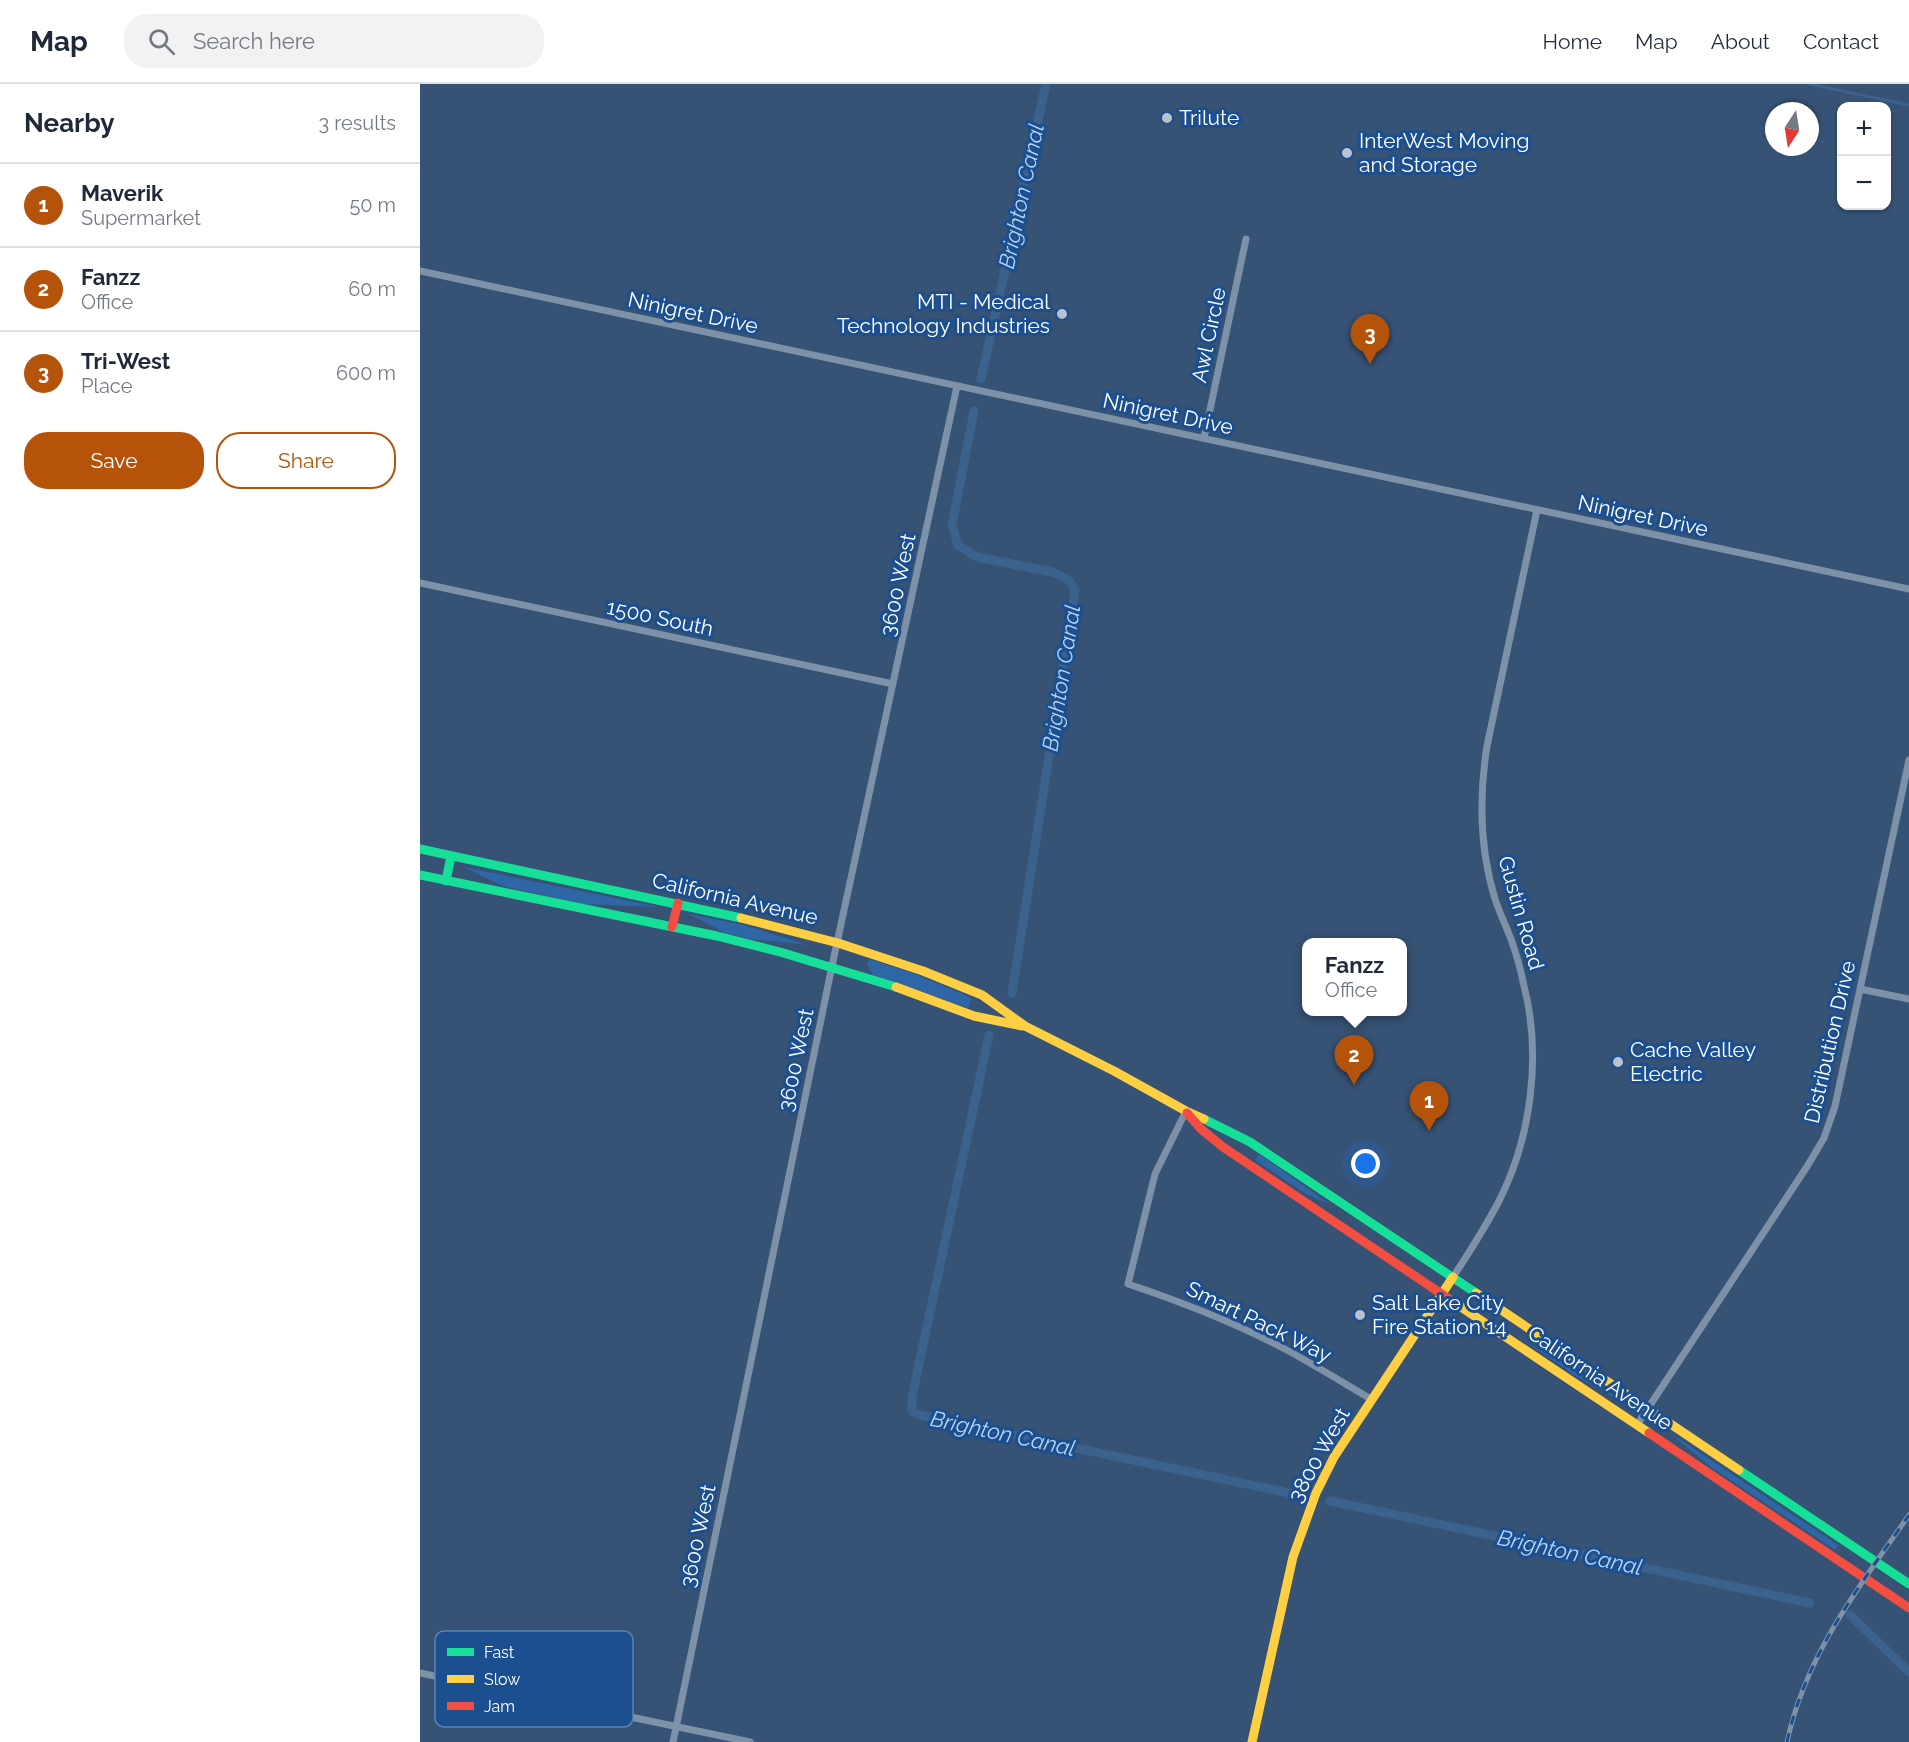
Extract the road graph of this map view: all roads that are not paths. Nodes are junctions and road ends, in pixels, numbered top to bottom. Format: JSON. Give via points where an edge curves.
{"nodes":[{"id":1,"x":1246,"y":239,"type":"dead end"},
{"id":2,"x":420,"y":271,"type":"edge"},
{"id":3,"x":957,"y":386,"type":"junction"},
{"id":4,"x":1204,"y":438,"type":"junction"},
{"id":5,"x":1537,"y":510,"type":"junction"},
{"id":6,"x":420,"y":583,"type":"edge"},
{"id":7,"x":1909,"y":589,"type":"edge"},
{"id":8,"x":893,"y":684,"type":"junction"},
{"id":9,"x":1909,"y":760,"type":"edge"},
{"id":10,"x":420,"y":849,"type":"edge"},
{"id":11,"x":451,"y":856,"type":"junction"},
{"id":12,"x":420,"y":875,"type":"edge"},
{"id":13,"x":446,"y":880,"type":"junction"},
{"id":14,"x":678,"y":903,"type":"junction"},
{"id":15,"x":672,"y":927,"type":"junction"},
{"id":16,"x":838,"y":943,"type":"junction"},
{"id":17,"x":832,"y":966,"type":"junction"},
{"id":18,"x":1860,"y":989,"type":"junction"},
{"id":19,"x":1909,"y":999,"type":"edge"},
{"id":20,"x":1026,"y":1026,"type":"junction"},
{"id":21,"x":1186,"y":1111,"type":"junction"},
{"id":22,"x":1453,"y":1277,"type":"junction"},
{"id":23,"x":1442,"y":1294,"type":"junction"},
{"id":24,"x":1371,"y":1400,"type":"junction"},
{"id":25,"x":1647,"y":1409,"type":"junction"},
{"id":26,"x":1637,"y":1425,"type":"junction"},
{"id":27,"x":1909,"y":1584,"type":"edge"},
{"id":28,"x":1909,"y":1608,"type":"edge"},
{"id":29,"x":420,"y":1673,"type":"edge"},
{"id":30,"x":435,"y":1676,"type":"edge"},
{"id":31,"x":633,"y":1717,"type":"edge"},
{"id":32,"x":676,"y":1726,"type":"junction"},
{"id":33,"x":673,"y":1742,"type":"edge"},
{"id":34,"x":750,"y":1742,"type":"edge"},
{"id":35,"x":1252,"y":1742,"type":"edge"}],
"edges":[{"from":1,"to":4,"type":"street","name":"Awl Circle"},
{"from":2,"to":3,"type":"street","name":"Ninigret Drive"},
{"from":3,"to":4,"type":"street","name":"Ninigret Drive"},
{"from":3,"to":8,"type":"street","name":"3600 West"},
{"from":4,"to":5,"type":"street","name":"Ninigret Drive"},
{"from":5,"to":7,"type":"street","name":"Ninigret Drive"},
{"from":5,"to":22,"type":"street","name":"Gustin Road","via":[[1487,746],[1482,795],[1490,879],[1529,1007],[1530,1095],[1525,1127],[1508,1179]]},
{"from":6,"to":8,"type":"street","name":"1500 South"},
{"from":8,"to":16,"type":"street","name":"3600 West"},
{"from":9,"to":18,"type":"street","name":"Distribution Drive"},
{"from":10,"to":11,"type":"main road","name":"California Avenue"},
{"from":11,"to":13,"type":"main road"},
{"from":11,"to":14,"type":"main road","name":"California Avenue"},
{"from":12,"to":13,"type":"main road","name":"California Avenue"},
{"from":13,"to":15,"type":"main road","name":"California Avenue"},
{"from":14,"to":15,"type":"main road"},
{"from":14,"to":16,"type":"main road","name":"California Avenue"},
{"from":15,"to":17,"type":"main road","name":"California Avenue"},
{"from":16,"to":17,"type":"street","name":"3600 West"},
{"from":16,"to":20,"type":"main road","name":"California Avenue","via":[[975,991]]},
{"from":17,"to":20,"type":"main road","name":"California Avenue","via":[[974,1016]]},
{"from":17,"to":32,"type":"street","name":"3600 West"},
{"from":18,"to":19,"type":"street"},
{"from":18,"to":25,"type":"street","name":"Distribution Drive","via":[[1835,1106],[1824,1138]]},
{"from":20,"to":21,"type":"main road","name":"California Avenue"},
{"from":21,"to":22,"type":"main road","name":"California Avenue","via":[[1251,1142]]},
{"from":21,"to":23,"type":"main road","name":"California Avenue","via":[[1223,1147]]},
{"from":21,"to":24,"type":"street","name":"Smart Pack Way","via":[[1155,1174],[1128,1284],[1252,1332]]},
{"from":22,"to":23,"type":"main road","name":"3800 West"},
{"from":22,"to":25,"type":"main road","name":"California Avenue"},
{"from":23,"to":24,"type":"main road","name":"3800 West"},
{"from":23,"to":26,"type":"main road","name":"California Avenue"},
{"from":24,"to":35,"type":"main road","name":"3800 West","via":[[1324,1474],[1299,1534]]},
{"from":25,"to":26,"type":"street","name":"Distribution Drive"},
{"from":25,"to":27,"type":"main road","name":"California Avenue"},
{"from":26,"to":28,"type":"main road","name":"California Avenue"},
{"from":29,"to":30,"type":"street"},
{"from":31,"to":32,"type":"street"},
{"from":32,"to":33,"type":"street","name":"3600 West"},
{"from":32,"to":34,"type":"street"}]}
